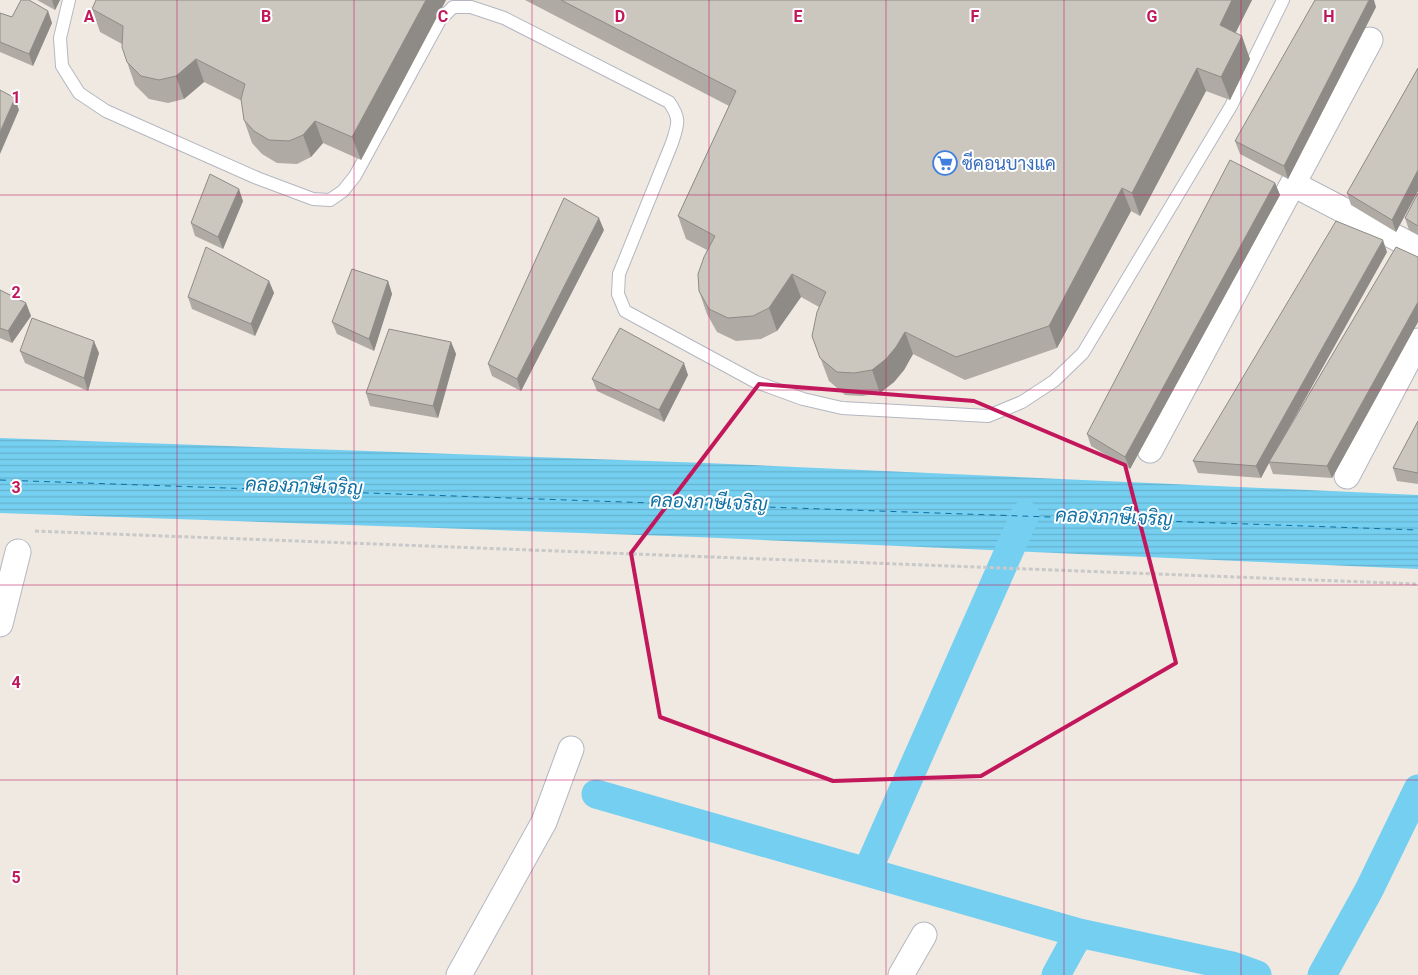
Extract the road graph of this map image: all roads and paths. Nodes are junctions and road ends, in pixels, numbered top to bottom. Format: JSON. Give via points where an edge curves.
{"nodes":[{"id":1,"x":69,"y":0,"type":"edge"},
{"id":2,"x":1283,"y":0,"type":"edge"},
{"id":3,"x":1370,"y":40,"type":"dead end"},
{"id":4,"x":1293,"y":184,"type":"junction"},
{"id":5,"x":1418,"y":249,"type":"edge"},
{"id":6,"x":1418,"y":341,"type":"edge"},
{"id":7,"x":1150,"y":450,"type":"dead end"},
{"id":8,"x":1348,"y":476,"type":"dead end"},
{"id":9,"x":24,"y":541,"type":"joint"},
{"id":10,"x":1418,"y":584,"type":"edge"},
{"id":11,"x":0,"y":624,"type":"edge"},
{"id":12,"x":571,"y":749,"type":"dead end"},
{"id":13,"x":924,"y":935,"type":"dead end"},
{"id":14,"x":459,"y":975,"type":"edge"},
{"id":15,"x":901,"y":975,"type":"edge"}],
"edges":[{"from":1,"to":2,"type":"lane","via":[[60,38],[62,66],[79,93],[106,111],[257,178],[313,199],[330,200],[343,192],[355,176],[440,20],[452,7],[471,7],[504,18],[669,102],[677,113],[677,127],[620,274],[618,294],[625,311],[756,382],[803,399],[842,408],[988,416],[1022,402],[1054,381],[1083,353],[1231,106]]},
{"from":3,"to":4,"type":"street"},
{"from":4,"to":5,"type":"street"},
{"from":4,"to":7,"type":"street"},
{"from":6,"to":8,"type":"street"},
{"from":9,"to":10,"type":"path"},
{"from":9,"to":11,"type":"street"},
{"from":12,"to":14,"type":"street","via":[[544,822]]},
{"from":13,"to":15,"type":"street"}]}
